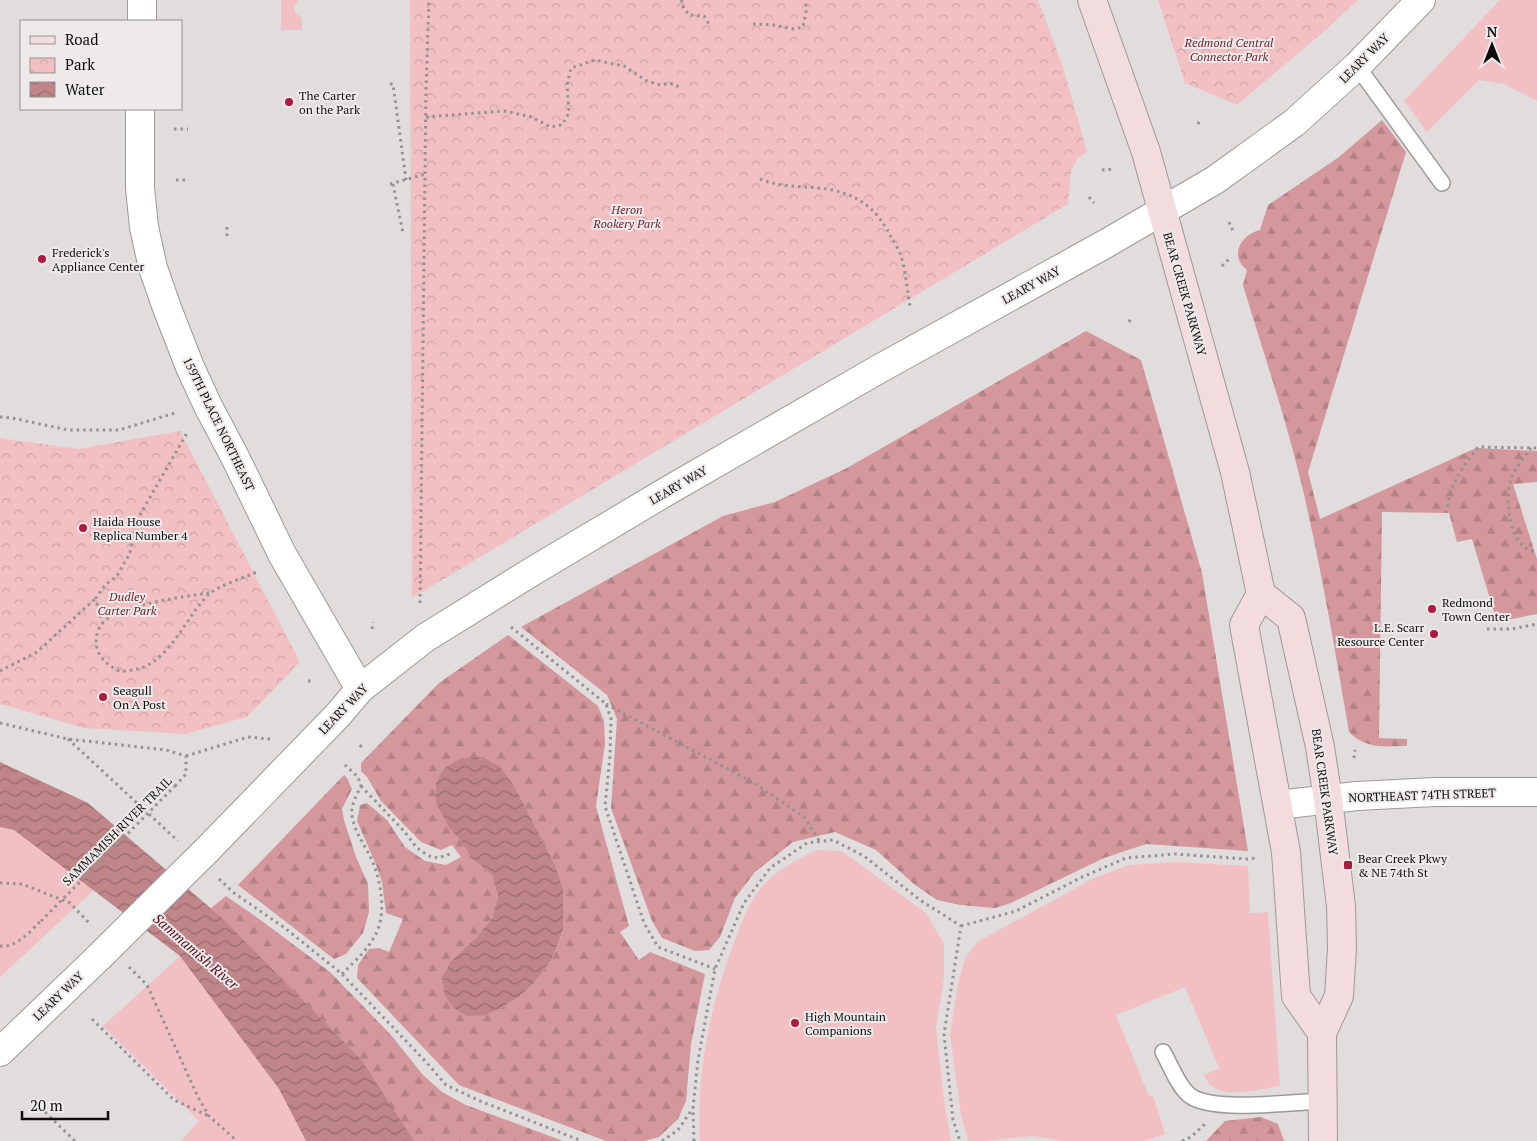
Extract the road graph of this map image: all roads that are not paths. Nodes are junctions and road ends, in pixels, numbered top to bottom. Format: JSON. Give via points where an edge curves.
{"nodes":[{"id":1,"x":142,"y":0,"type":"edge"},
{"id":2,"x":1092,"y":0,"type":"edge"},
{"id":3,"x":1421,"y":0,"type":"edge"},
{"id":4,"x":142,"y":20,"type":"edge"},
{"id":5,"x":1357,"y":66,"type":"junction"},
{"id":6,"x":140,"y":110,"type":"edge"},
{"id":7,"x":1442,"y":183,"type":"dead end"},
{"id":8,"x":1162,"y":212,"type":"junction"},
{"id":9,"x":1261,"y":594,"type":"junction"},
{"id":10,"x":360,"y":689,"type":"junction"},
{"id":11,"x":1537,"y":792,"type":"edge"},
{"id":12,"x":1328,"y":799,"type":"junction"},
{"id":13,"x":1278,"y":805,"type":"junction"},
{"id":14,"x":1322,"y":1033,"type":"junction"},
{"id":15,"x":0,"y":1052,"type":"edge"},
{"id":16,"x":1164,"y":1052,"type":"dead end"},
{"id":17,"x":1322,"y":1100,"type":"junction"},
{"id":18,"x":1323,"y":1141,"type":"edge"}],
"edges":[{"from":1,"to":4,"type":"street"},
{"from":2,"to":8,"type":"main road","name":"BEAR CREEK PARKWAY","via":[[1146,152]]},
{"from":3,"to":5,"type":"street","name":"LEARY WAY"},
{"from":5,"to":7,"type":"lane"},
{"from":5,"to":8,"type":"street","name":"LEARY WAY","via":[[1294,123],[1215,180]]},
{"from":6,"to":10,"type":"street","name":"159TH PLACE NORTHEAST","via":[[140,188],[144,228],[153,268],[190,368],[282,554]]},
{"from":8,"to":9,"type":"main road","name":"BEAR CREEK PARKWAY","via":[[1235,472]]},
{"from":8,"to":10,"type":"street","name":"LEARY WAY","via":[[878,369],[660,495],[425,638]]},
{"from":9,"to":12,"type":"main road","name":"BEAR CREEK PARKWAY","via":[[1291,618]]},
{"from":9,"to":13,"type":"main road","via":[[1244,625]]},
{"from":10,"to":15,"type":"street","name":"LEARY WAY","bridge":true,"via":[[201,857],[97,944]]},
{"from":11,"to":12,"type":"street","name":"NORTHEAST 74TH STREET","via":[[1435,792]]},
{"from":12,"to":13,"type":"street","name":"NORTHEAST 74TH STREET"},
{"from":12,"to":14,"type":"main road","name":"BEAR CREEK PARKWAY","via":[[1341,906],[1342,948],[1339,996]]},
{"from":13,"to":14,"type":"main road","via":[[1286,852],[1296,996]]},
{"from":14,"to":17,"type":"main road","name":"BEAR CREEK PARKWAY"},
{"from":16,"to":17,"type":"lane","via":[[1182,1088],[1191,1097],[1224,1106]]},
{"from":17,"to":18,"type":"main road","name":"BEAR CREEK PARKWAY"}]}
